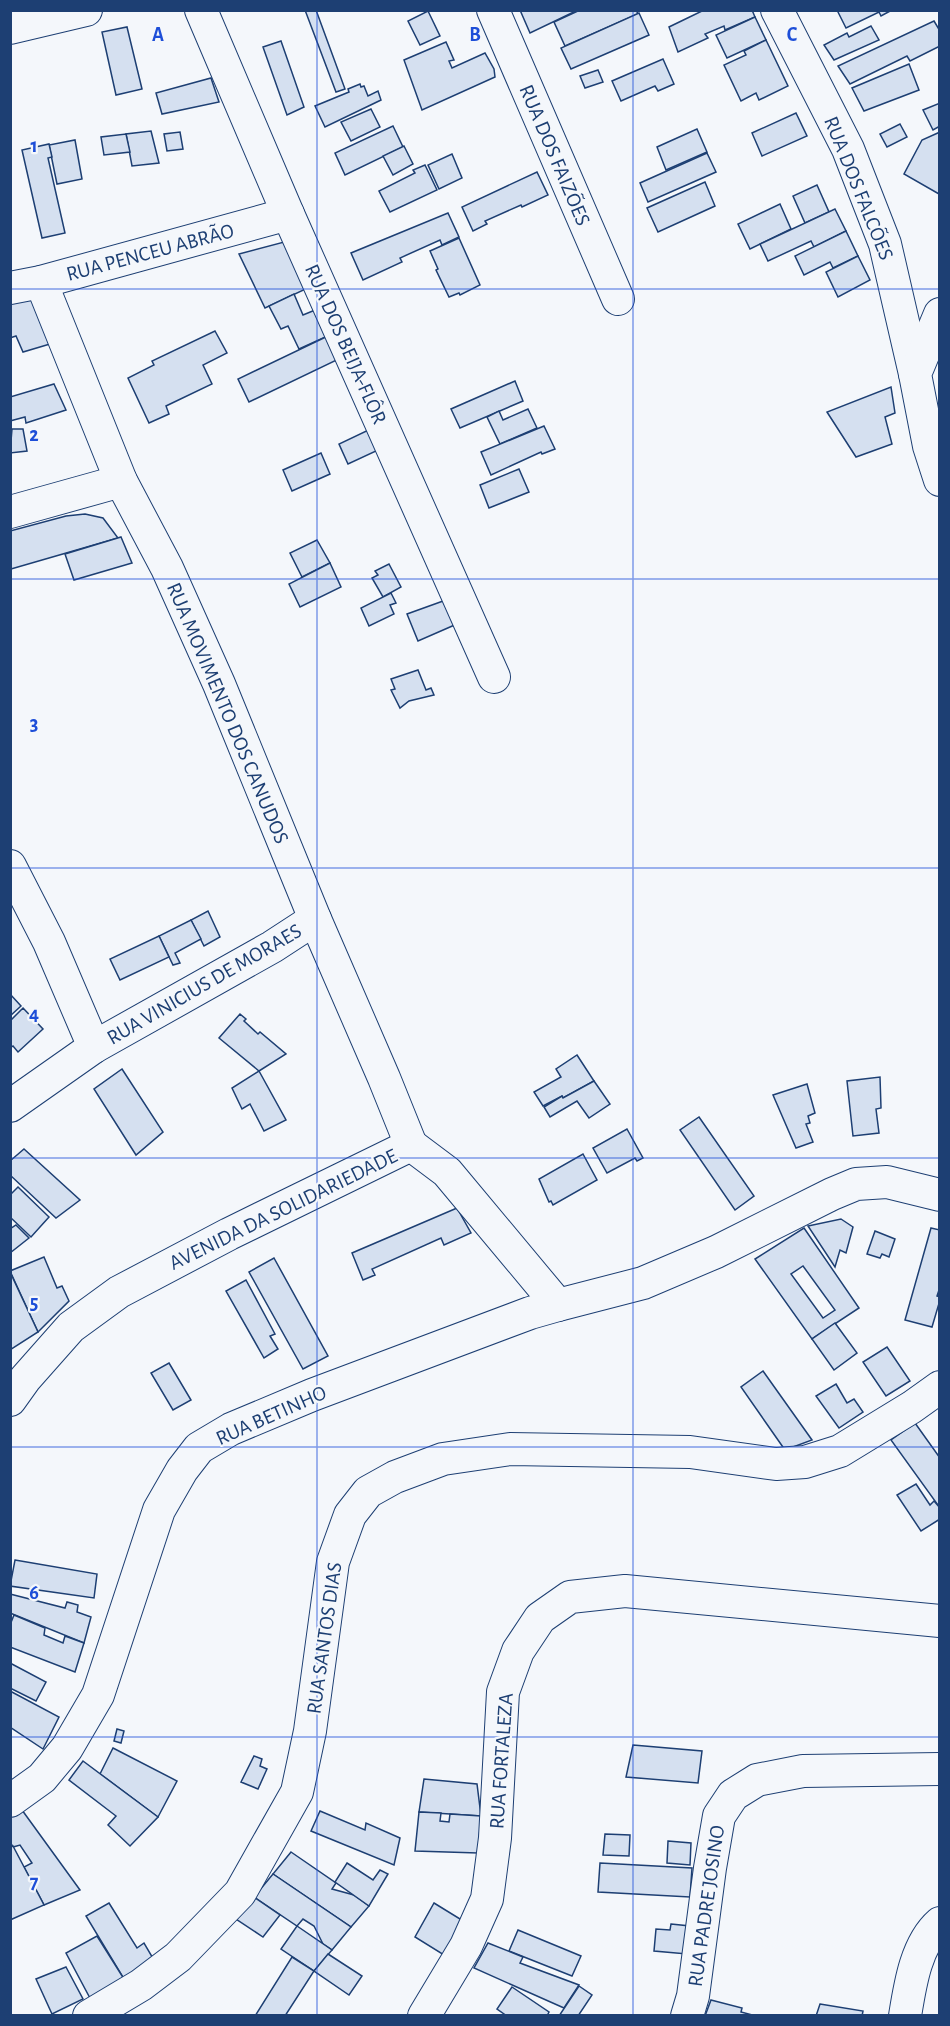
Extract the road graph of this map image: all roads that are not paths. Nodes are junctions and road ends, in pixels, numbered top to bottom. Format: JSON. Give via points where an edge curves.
{"nodes":[{"id":1,"x":86,"y":10,"type":"edge"},
{"id":2,"x":201,"y":10,"type":"edge"},
{"id":3,"x":493,"y":10,"type":"edge"},
{"id":4,"x":777,"y":10,"type":"edge"},
{"id":5,"x":10,"y":28,"type":"edge"},
{"id":6,"x":288,"y":214,"type":"junction"},
{"id":7,"x":41,"y":282,"type":"junction"},
{"id":8,"x":10,"y":288,"type":"edge"},
{"id":9,"x":618,"y":299,"type":"dead end"},
{"id":10,"x":939,"y":314,"type":"edge"},
{"id":11,"x":915,"y":374,"type":"junction"},
{"id":12,"x":939,"y":480,"type":"edge"},
{"id":13,"x":121,"y":481,"type":"junction"},
{"id":14,"x":10,"y":512,"type":"edge"},
{"id":15,"x":494,"y":677,"type":"dead end"},
{"id":16,"x":10,"y":866,"type":"edge"},
{"id":17,"x":315,"y":919,"type":"junction"},
{"id":18,"x":94,"y":1047,"type":"junction"},
{"id":19,"x":10,"y":1106,"type":"edge"},
{"id":20,"x":411,"y":1145,"type":"junction"},
{"id":21,"x":939,"y":1195,"type":"edge"},
{"id":22,"x":558,"y":1305,"type":"junction"},
{"id":23,"x":939,"y":1387,"type":"edge"},
{"id":24,"x":10,"y":1400,"type":"edge"},
{"id":25,"x":939,"y":1621,"type":"edge"},
{"id":26,"x":939,"y":1769,"type":"edge"},
{"id":27,"x":10,"y":1801,"type":"edge"},
{"id":28,"x":939,"y":1923,"type":"edge"},
{"id":29,"x":89,"y":2016,"type":"edge"},
{"id":30,"x":424,"y":2016,"type":"edge"},
{"id":31,"x":687,"y":2016,"type":"edge"},
{"id":32,"x":905,"y":2016,"type":"edge"}],
"edges":[{"from":1,"to":5,"type":"street"},
{"from":2,"to":6,"type":"street","name":"RUA DOS BEIJA-FLÔR"},
{"from":3,"to":9,"type":"street","name":"RUA DOS FAIZÕES"},
{"from":4,"to":11,"type":"street","name":"RUA DOS FALCÕES","via":[[848,149],[885,244]]},
{"from":6,"to":7,"type":"street","name":"RUA PENCEU ABRÃO"},
{"from":6,"to":15,"type":"street","name":"RUA DOS BEIJA-FLÔR"},
{"from":7,"to":8,"type":"street","name":"RUA PENCEU ABRÃO"},
{"from":7,"to":13,"type":"street","name":"RUA MOVIMENTO DOS CANUDOS"},
{"from":10,"to":11,"type":"street"},
{"from":11,"to":12,"type":"street","name":"RUA DOS FALCÕES"},
{"from":13,"to":14,"type":"street"},
{"from":13,"to":17,"type":"street","name":"RUA MOVIMENTO DOS CANUDOS","via":[[167,568],[219,684]]},
{"from":16,"to":18,"type":"street","via":[[49,942]]},
{"from":17,"to":18,"type":"street","name":"RUA VINICIUS DE MORAES"},
{"from":17,"to":20,"type":"street","name":"RUA MOVIMENTO DOS CANUDOS"},
{"from":18,"to":19,"type":"street","name":"RUA VINICIUS DE MORAES"},
{"from":20,"to":22,"type":"street","name":"AVENIDA DA SOLIDARIEDADE","via":[[447,1172]]},
{"from":20,"to":24,"type":"street","name":"AVENIDA DA SOLIDARIEDADE","via":[[119,1292],[71,1328]]},
{"from":21,"to":22,"type":"street","via":[[887,1182],[856,1184],[643,1283]]},
{"from":22,"to":27,"type":"street","name":"RUA BETINHO","via":[[312,1395],[231,1430],[200,1448],[159,1510],[98,1695],[67,1748],[42,1778]]},
{"from":23,"to":29,"type":"street","name":"RUA SANTOS DIAS","via":[[840,1451],[805,1462],[776,1464],[690,1452],[510,1449],[443,1459],[368,1492],[350,1515],[333,1562],[310,1731],[297,1792],[240,1893],[178,1958]]},
{"from":25,"to":30,"type":"street","name":"RUA FORTALEZA","via":[[625,1591],[570,1597],[540,1618],[518,1651],[503,1692],[495,1838],[487,1899],[466,1946]]},
{"from":26,"to":31,"type":"street","name":"RUA PADRE JOSINO","via":[[803,1771],[757,1780],[733,1795],[719,1816]]},
{"from":28,"to":32,"type":"street","via":[[924,1941]]}]}
